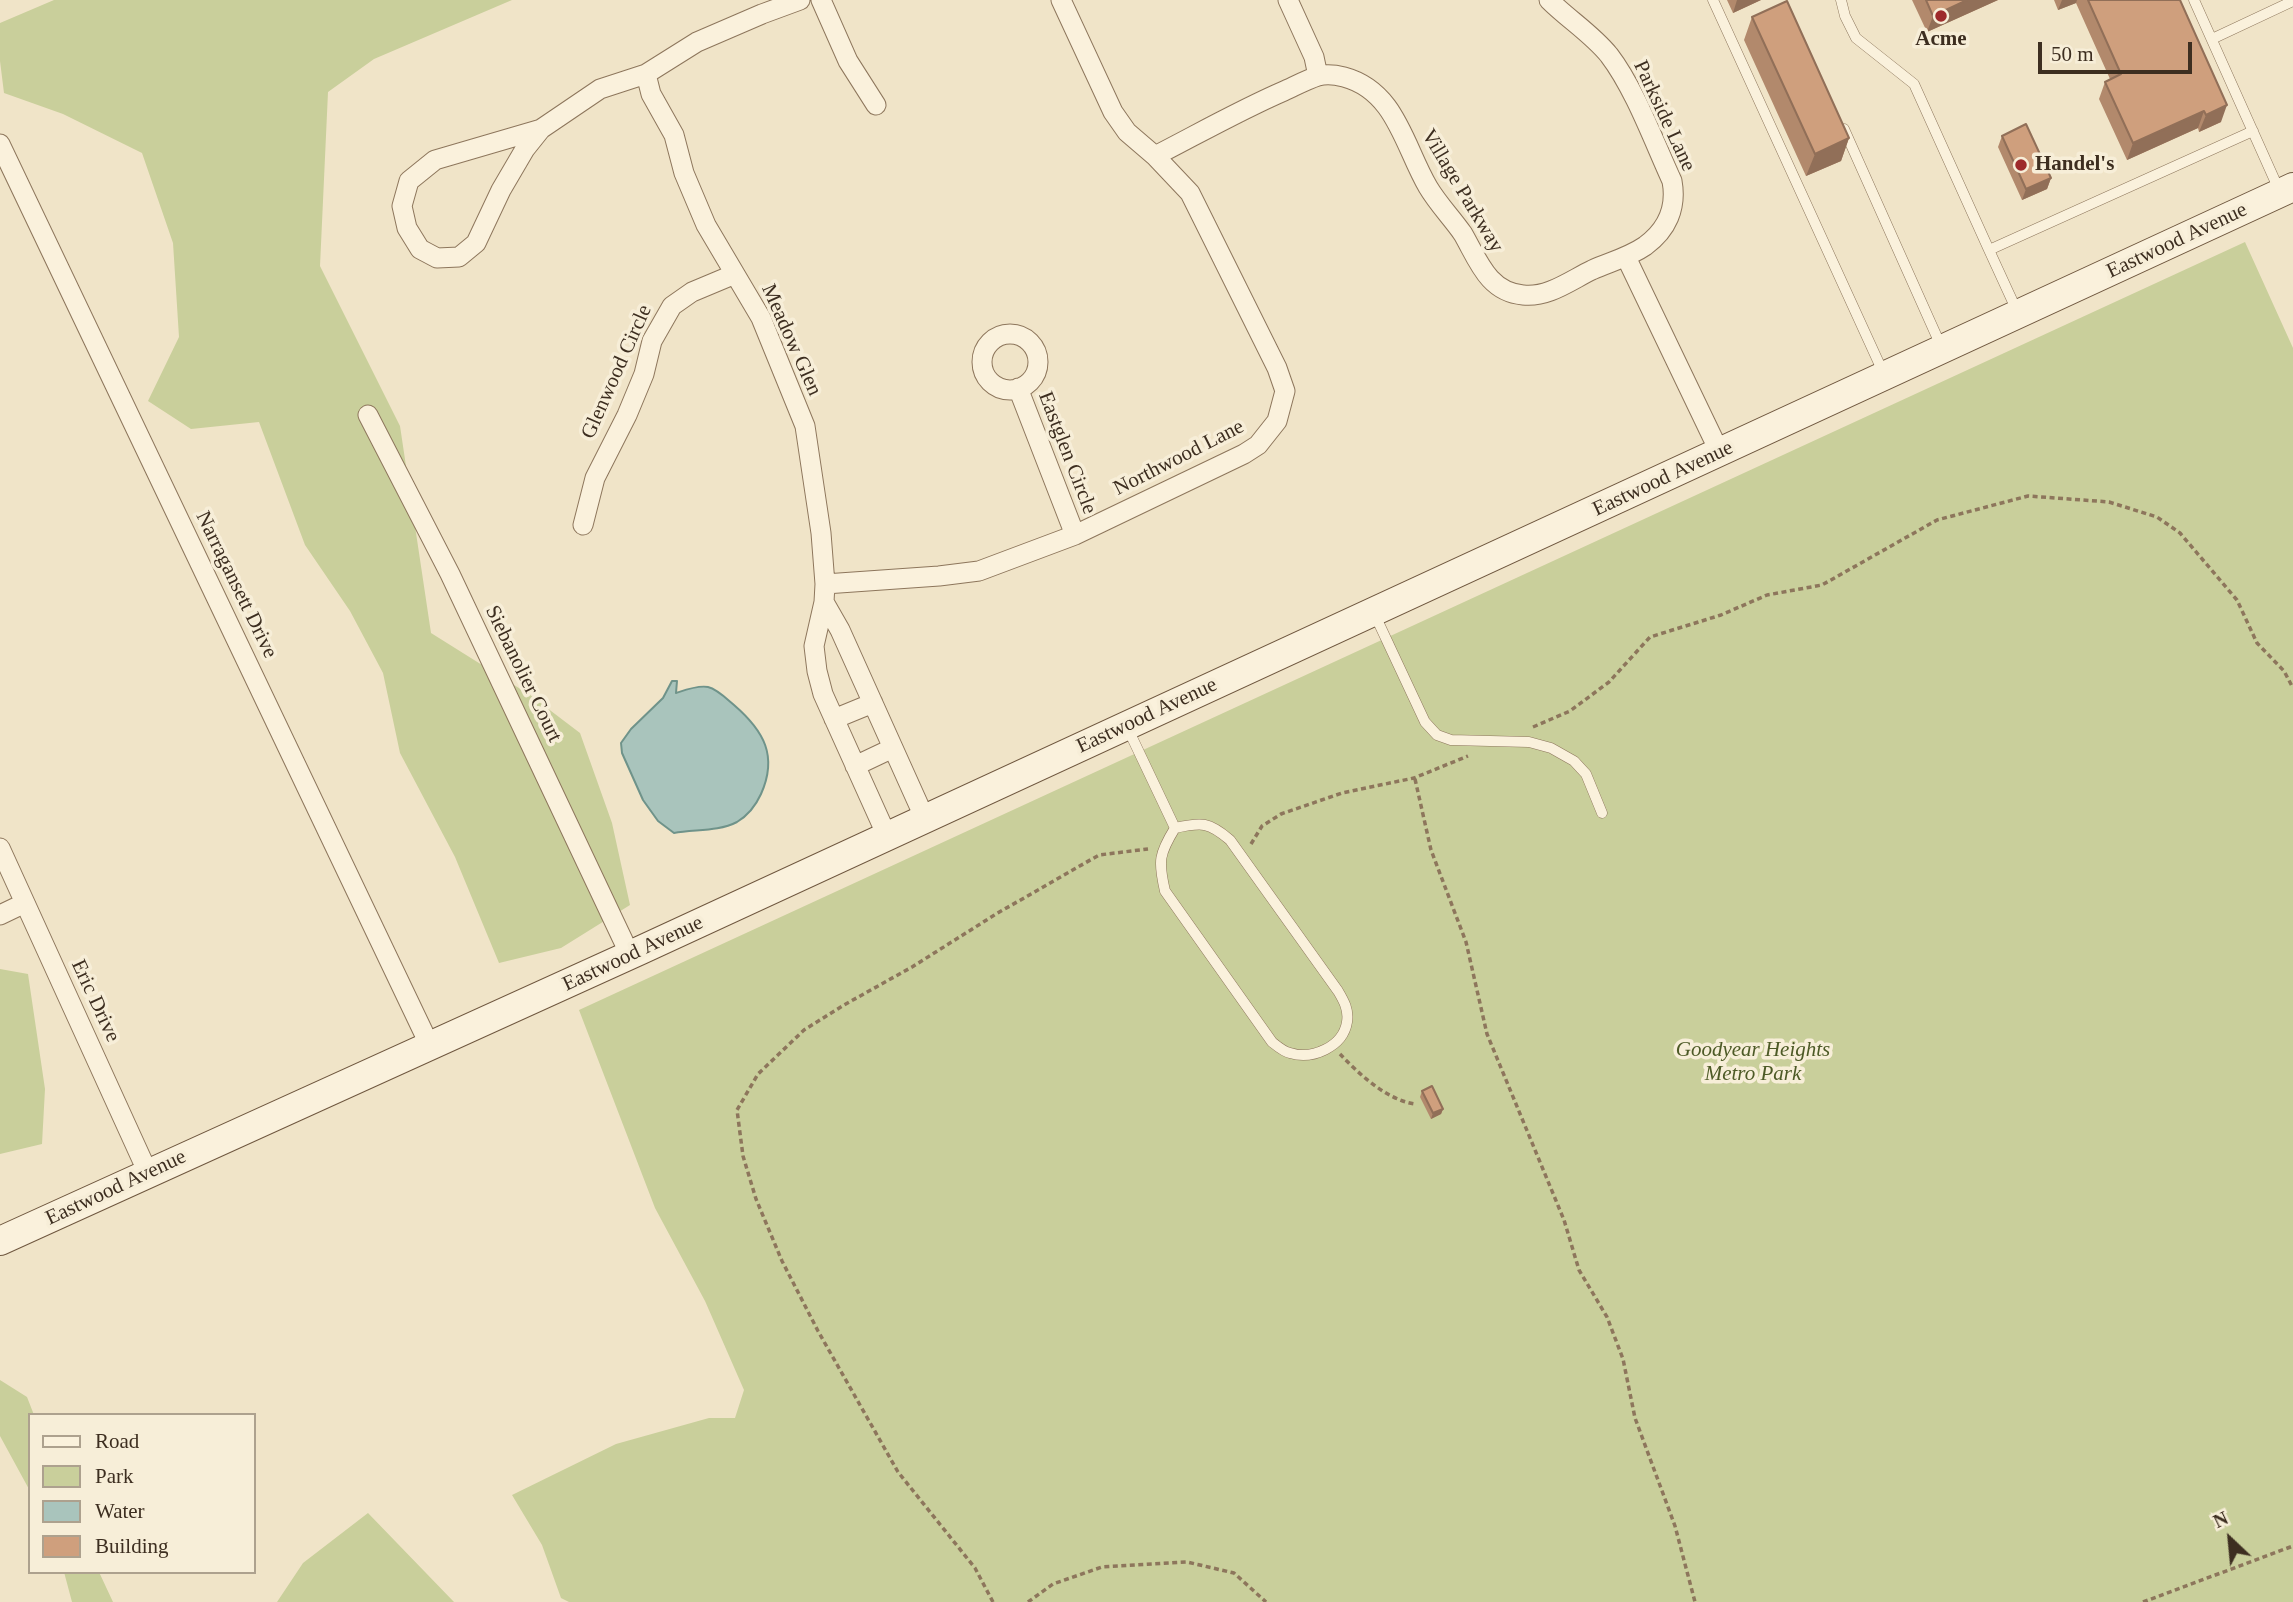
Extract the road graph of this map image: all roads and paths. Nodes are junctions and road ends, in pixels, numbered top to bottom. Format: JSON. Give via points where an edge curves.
{"nodes":[{"id":1,"x":800,"y":0,"type":"edge"},
{"id":2,"x":821,"y":0,"type":"edge"},
{"id":3,"x":1060,"y":0,"type":"edge"},
{"id":4,"x":1288,"y":0,"type":"edge"},
{"id":5,"x":1549,"y":0,"type":"edge"},
{"id":6,"x":1713,"y":0,"type":"edge"},
{"id":7,"x":1841,"y":0,"type":"edge"},
{"id":8,"x":2194,"y":0,"type":"edge"},
{"id":9,"x":2293,"y":1,"type":"edge"},
{"id":10,"x":2212,"y":38,"type":"junction"},
{"id":11,"x":646,"y":74,"type":"junction"},
{"id":12,"x":1318,"y":76,"type":"junction"},
{"id":13,"x":876,"y":105,"type":"dead end"},
{"id":14,"x":1837,"y":114,"type":"edge"},
{"id":15,"x":541,"y":129,"type":"junction"},
{"id":16,"x":2253,"y":131,"type":"junction"},
{"id":17,"x":0,"y":144,"type":"edge"},
{"id":18,"x":1155,"y":156,"type":"junction"},
{"id":19,"x":2287,"y":190,"type":"edge"},
{"id":20,"x":1989,"y":250,"type":"junction"},
{"id":21,"x":1626,"y":257,"type":"junction"},
{"id":22,"x":735,"y":274,"type":"junction"},
{"id":23,"x":2019,"y":314,"type":"junction"},
{"id":24,"x":1942,"y":349,"type":"junction"},
{"id":25,"x":1885,"y":376,"type":"junction"},
{"id":26,"x":1018,"y":388,"type":"dead end"},
{"id":27,"x":368,"y":415,"type":"dead end"},
{"id":28,"x":1720,"y":453,"type":"junction"},
{"id":29,"x":583,"y":525,"type":"dead end"},
{"id":30,"x":1074,"y":535,"type":"junction"},
{"id":31,"x":825,"y":593,"type":"junction"},
{"id":32,"x":1374,"y":612,"type":"junction"},
{"id":33,"x":2293,"y":688,"type":"edge"},
{"id":34,"x":873,"y":703,"type":"junction"},
{"id":35,"x":834,"y":719,"type":"junction"},
{"id":36,"x":1126,"y":725,"type":"junction"},
{"id":37,"x":1502,"y":742,"type":"junction"},
{"id":38,"x":893,"y":748,"type":"junction"},
{"id":39,"x":855,"y":766,"type":"junction"},
{"id":40,"x":1415,"y":778,"type":"junction"},
{"id":41,"x":1602,"y":813,"type":"dead end"},
{"id":42,"x":925,"y":819,"type":"junction"},
{"id":43,"x":1175,"y":828,"type":"junction"},
{"id":44,"x":887,"y":836,"type":"junction"},
{"id":45,"x":1163,"y":847,"type":"junction"},
{"id":46,"x":0,"y":848,"type":"edge"},
{"id":47,"x":1242,"y":858,"type":"junction"},
{"id":48,"x":26,"y":903,"type":"junction"},
{"id":49,"x":0,"y":915,"type":"edge"},
{"id":50,"x":630,"y":955,"type":"junction"},
{"id":51,"x":1332,"y":1045,"type":"junction"},
{"id":52,"x":430,"y":1046,"type":"junction"},
{"id":53,"x":1415,"y":1104,"type":"dead end"},
{"id":54,"x":148,"y":1173,"type":"junction"},
{"id":55,"x":0,"y":1241,"type":"edge"},
{"id":56,"x":2293,"y":1546,"type":"edge"},
{"id":57,"x":993,"y":1602,"type":"edge"},
{"id":58,"x":1028,"y":1602,"type":"edge"},
{"id":59,"x":1266,"y":1602,"type":"edge"},
{"id":60,"x":1695,"y":1602,"type":"edge"},
{"id":61,"x":2143,"y":1602,"type":"edge"}],
"edges":[{"from":1,"to":11,"type":"street","via":[[697,42]]},
{"from":2,"to":13,"type":"street","via":[[848,61]]},
{"from":3,"to":18,"type":"street","name":"Northwood Lane","via":[[1126,132]]},
{"from":4,"to":12,"type":"street"},
{"from":5,"to":21,"type":"street","name":"Parkside Lane","via":[[1610,57],[1672,181],[1674,205],[1665,226],[1651,242]]},
{"from":6,"to":25,"type":"lane"},
{"from":7,"to":20,"type":"lane","via":[[1856,38],[1914,84]]},
{"from":8,"to":10,"type":"lane"},
{"from":9,"to":10,"type":"lane"},
{"from":10,"to":16,"type":"lane"},
{"from":11,"to":15,"type":"street","via":[[600,89]]},
{"from":11,"to":22,"type":"street","name":"Meadow Glen","via":[[706,225]]},
{"from":12,"to":18,"type":"street"},
{"from":12,"to":21,"type":"street","name":"Village Parkway","via":[[1356,82],[1390,108],[1432,194],[1462,234],[1479,267],[1504,290],[1536,295]]},
{"from":14,"to":24,"type":"lane"},
{"from":15,"to":15,"type":"street","via":[[501,190],[476,243],[459,257],[437,258],[419,249],[402,206],[409,181],[435,160]]},
{"from":16,"to":19,"type":"lane"},
{"from":16,"to":20,"type":"lane"},
{"from":17,"to":52,"type":"street","name":"Narragansett Drive"},
{"from":18,"to":30,"type":"street","name":"Northwood Lane","via":[[1190,193],[1278,368],[1285,391],[1277,421],[1258,445]]},
{"from":19,"to":23,"type":"street","name":"Eastwood Avenue"},
{"from":20,"to":23,"type":"lane"},
{"from":21,"to":28,"type":"street"},
{"from":22,"to":29,"type":"street","name":"Glenwood Circle","via":[[672,306],[652,341],[627,415],[595,478]]},
{"from":22,"to":31,"type":"street","name":"Meadow Glen","via":[[761,318],[804,426],[821,533]]},
{"from":23,"to":24,"type":"street","name":"Eastwood Avenue"},
{"from":24,"to":25,"type":"street","name":"Eastwood Avenue"},
{"from":25,"to":28,"type":"street","name":"Eastwood Avenue"},
{"from":26,"to":30,"type":"street","name":"Eastglen Circle"},
{"from":27,"to":50,"type":"street","name":"Siebanolier Court","via":[[450,574]]},
{"from":28,"to":32,"type":"street","name":"Eastwood Avenue"},
{"from":30,"to":31,"type":"street","name":"Northwood Lane","via":[[979,571]]},
{"from":31,"to":34,"type":"street","name":"Meadow Glen"},
{"from":31,"to":35,"type":"street","name":"Meadow Glen","via":[[814,646],[820,683]]},
{"from":32,"to":36,"type":"street","name":"Eastwood Avenue"},
{"from":32,"to":37,"type":"lane","via":[[1425,722],[1437,735]]},
{"from":33,"to":37,"type":"path","via":[[2284,671],[2257,643],[2238,600],[2165,522],[2109,502],[2028,496],[1937,520],[1822,585],[1767,595],[1650,637],[1609,682],[1570,711]]},
{"from":34,"to":35,"type":"street"},
{"from":34,"to":38,"type":"street","name":"Meadow Glen"},
{"from":35,"to":39,"type":"street","name":"Meadow Glen"},
{"from":36,"to":42,"type":"street","name":"Eastwood Avenue"},
{"from":36,"to":43,"type":"lane"},
{"from":37,"to":40,"type":"path"},
{"from":37,"to":41,"type":"lane","via":[[1529,742],[1574,761],[1586,774]]},
{"from":38,"to":39,"type":"street"},
{"from":38,"to":42,"type":"street","name":"Meadow Glen"},
{"from":39,"to":44,"type":"street","name":"Meadow Glen"},
{"from":40,"to":47,"type":"path","via":[[1342,793],[1281,814],[1262,826]]},
{"from":40,"to":60,"type":"path","via":[[1431,850],[1466,942],[1488,1034],[1564,1220],[1579,1270],[1607,1317],[1623,1359],[1635,1418],[1675,1526]]},
{"from":42,"to":44,"type":"street","name":"Eastwood Avenue"},
{"from":43,"to":45,"type":"lane"},
{"from":43,"to":47,"type":"lane","via":[[1198,823],[1215,828]]},
{"from":44,"to":50,"type":"street","name":"Eastwood Avenue"},
{"from":45,"to":51,"type":"lane","via":[[1160,867],[1165,891],[1272,1042],[1288,1053],[1307,1056]]},
{"from":45,"to":57,"type":"path","via":[[1099,855],[844,1005],[804,1030],[758,1074],[737,1110],[743,1156],[782,1262],[898,1472],[975,1567]]},
{"from":46,"to":48,"type":"street","name":"Eric Drive"},
{"from":47,"to":51,"type":"lane","via":[[1346,1005],[1347,1024]]},
{"from":48,"to":49,"type":"street"},
{"from":48,"to":54,"type":"street","name":"Eric Drive"},
{"from":50,"to":52,"type":"street","name":"Eastwood Avenue"},
{"from":51,"to":53,"type":"path","via":[[1371,1082],[1403,1102]]},
{"from":52,"to":54,"type":"street","name":"Eastwood Avenue"},
{"from":54,"to":55,"type":"street","name":"Eastwood Avenue"},
{"from":56,"to":61,"type":"path"},
{"from":58,"to":59,"type":"path","via":[[1053,1584],[1102,1567],[1187,1562],[1234,1573]]}]}
